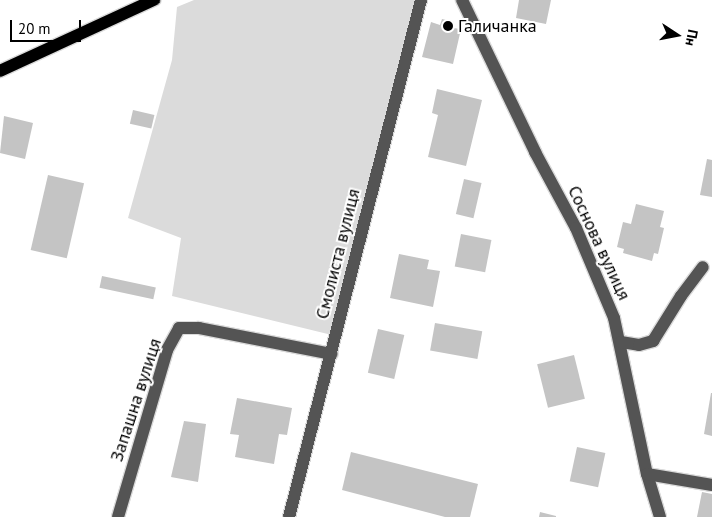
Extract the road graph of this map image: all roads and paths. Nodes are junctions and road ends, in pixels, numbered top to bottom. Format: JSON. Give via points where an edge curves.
{"nodes":[{"id":1,"x":154,"y":0,"type":"edge"},
{"id":2,"x":421,"y":0,"type":"edge"},
{"id":3,"x":462,"y":0,"type":"edge"},
{"id":4,"x":0,"y":71,"type":"edge"},
{"id":5,"x":703,"y":267,"type":"dead end"},
{"id":6,"x":621,"y":342,"type":"junction"},
{"id":7,"x":331,"y":354,"type":"junction"},
{"id":8,"x":647,"y":474,"type":"junction"},
{"id":9,"x":712,"y":485,"type":"edge"},
{"id":10,"x":118,"y":517,"type":"edge"},
{"id":11,"x":290,"y":517,"type":"edge"},
{"id":12,"x":660,"y":517,"type":"edge"}],
"edges":[{"from":1,"to":4,"type":"main road"},
{"from":2,"to":7,"type":"street","name":"Смолиста вулиця"},
{"from":3,"to":6,"type":"street","name":"Соснова вулиця","via":[[535,152],[576,228]]},
{"from":5,"to":6,"type":"street","via":[[680,296],[653,341],[639,345]]},
{"from":6,"to":8,"type":"street","name":"Соснова вулиця"},
{"from":7,"to":10,"type":"street","name":"Запашна вулиця","via":[[199,328],[180,328],[167,350]]},
{"from":7,"to":11,"type":"street","name":"Смолиста вулиця"},
{"from":8,"to":9,"type":"street"},
{"from":8,"to":12,"type":"street","name":"Соснова вулиця"}]}
